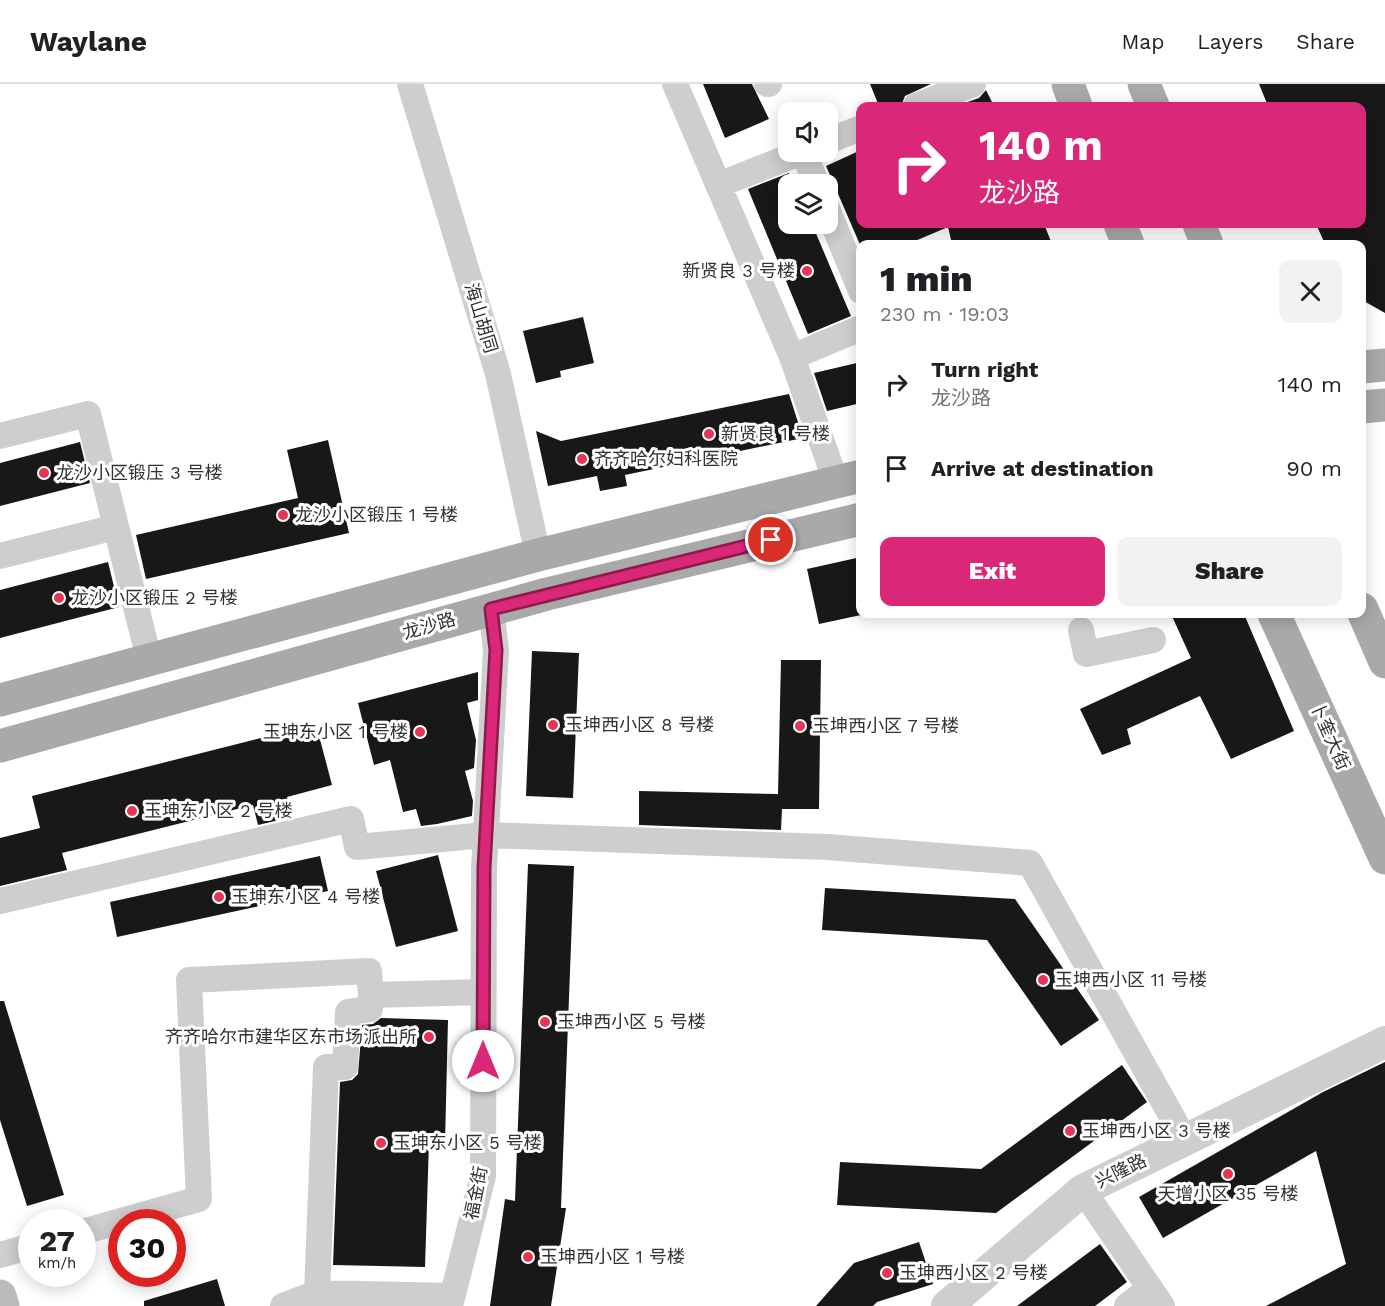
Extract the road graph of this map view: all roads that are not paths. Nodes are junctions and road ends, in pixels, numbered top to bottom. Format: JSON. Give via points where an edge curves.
{"nodes":[{"id":1,"x":410,"y":84,"type":"edge"},
{"id":2,"x":675,"y":84,"type":"edge"},
{"id":3,"x":973,"y":84,"type":"edge"},
{"id":4,"x":1068,"y":84,"type":"edge"},
{"id":5,"x":1144,"y":84,"type":"edge"},
{"id":6,"x":926,"y":102,"type":"edge"},
{"id":7,"x":1075,"y":102,"type":"edge"},
{"id":8,"x":1151,"y":102,"type":"edge"},
{"id":9,"x":856,"y":130,"type":"edge"},
{"id":10,"x":838,"y":137,"type":"edge"},
{"id":11,"x":778,"y":161,"type":"edge"},
{"id":12,"x":718,"y":185,"type":"junction"},
{"id":13,"x":837,"y":234,"type":"edge"},
{"id":14,"x":856,"y":279,"type":"edge"},
{"id":15,"x":856,"y":330,"type":"edge"},
{"id":16,"x":792,"y":357,"type":"junction"},
{"id":17,"x":1385,"y":365,"type":"edge"},
{"id":18,"x":1366,"y":367,"type":"edge"},
{"id":19,"x":1385,"y":405,"type":"edge"},
{"id":20,"x":1366,"y":407,"type":"edge"},
{"id":21,"x":0,"y":436,"type":"edge"},
{"id":22,"x":848,"y":479,"type":"edge"},
{"id":23,"x":856,"y":520,"type":"edge"},
{"id":24,"x":116,"y":527,"type":"junction"},
{"id":25,"x":538,"y":555,"type":"junction"},
{"id":26,"x":0,"y":556,"type":"edge"},
{"id":27,"x":491,"y":609,"type":"junction"},
{"id":28,"x":1277,"y":618,"type":"edge"},
{"id":29,"x":1366,"y":618,"type":"edge"},
{"id":30,"x":1081,"y":630,"type":"dead end"},
{"id":31,"x":1153,"y":640,"type":"dead end"},
{"id":32,"x":149,"y":659,"type":"junction"},
{"id":33,"x":1385,"y":662,"type":"edge"},
{"id":34,"x":0,"y":699,"type":"edge"},
{"id":35,"x":0,"y":746,"type":"edge"},
{"id":36,"x":485,"y":835,"type":"junction"},
{"id":37,"x":1385,"y":858,"type":"edge"},
{"id":38,"x":0,"y":901,"type":"edge"},
{"id":39,"x":483,"y":992,"type":"junction"},
{"id":40,"x":371,"y":996,"type":"junction"},
{"id":41,"x":1385,"y":1042,"type":"edge"},
{"id":42,"x":1185,"y":1140,"type":"junction"},
{"id":43,"x":1083,"y":1190,"type":"junction"},
{"id":44,"x":96,"y":1228,"type":"edge"},
{"id":45,"x":18,"y":1250,"type":"edge"},
{"id":46,"x":0,"y":1255,"type":"edge"},
{"id":47,"x":0,"y":1296,"type":"edge"},
{"id":48,"x":1156,"y":1297,"type":"edge"},
{"id":49,"x":319,"y":1300,"type":"edge"},
{"id":50,"x":451,"y":1301,"type":"edge"},
{"id":51,"x":3,"y":1306,"type":"edge"},
{"id":52,"x":284,"y":1306,"type":"edge"},
{"id":53,"x":947,"y":1306,"type":"edge"},
{"id":54,"x":1127,"y":1306,"type":"edge"}],
"edges":[{"from":1,"to":25,"type":"street","name":"海山胡同","via":[[498,374]]},
{"from":2,"to":12,"type":"street"},
{"from":3,"to":6,"type":"street"},
{"from":4,"to":7,"type":"main road"},
{"from":5,"to":8,"type":"main road"},
{"from":9,"to":10,"type":"street"},
{"from":11,"to":12,"type":"street"},
{"from":12,"to":16,"type":"street"},
{"from":13,"to":14,"type":"street"},
{"from":15,"to":16,"type":"street"},
{"from":16,"to":22,"type":"street"},
{"from":17,"to":18,"type":"main road"},
{"from":19,"to":20,"type":"main road"},
{"from":21,"to":24,"type":"street","via":[[88,414]]},
{"from":22,"to":25,"type":"main road"},
{"from":23,"to":27,"type":"main road","name":"龙沙路"},
{"from":24,"to":26,"type":"street"},
{"from":24,"to":32,"type":"street"},
{"from":25,"to":32,"type":"main road"},
{"from":27,"to":35,"type":"main road","name":"龙沙路"},
{"from":27,"to":36,"type":"street","name":"福金街","via":[[496,650]]},
{"from":28,"to":37,"type":"main road","name":"卜奎大街"},
{"from":29,"to":33,"type":"main road"},
{"from":30,"to":31,"type":"street","via":[[1086,654]]},
{"from":32,"to":34,"type":"main road"},
{"from":36,"to":38,"type":"street","via":[[357,848],[351,819]]},
{"from":36,"to":39,"type":"street","name":"福金街"},
{"from":36,"to":42,"type":"street","via":[[827,848],[1030,863]]},
{"from":39,"to":40,"type":"street"},
{"from":39,"to":50,"type":"street","name":"福金街","via":[[483,1176]]},
{"from":40,"to":44,"type":"street","via":[[369,971],[189,980],[199,1199]]},
{"from":40,"to":49,"type":"street","via":[[370,1009],[348,1012],[345,1067],[326,1067]]},
{"from":41,"to":42,"type":"street","name":"兴隆路"},
{"from":42,"to":43,"type":"street","name":"兴隆路"},
{"from":43,"to":48,"type":"street"},
{"from":43,"to":53,"type":"street","name":"兴隆路"},
{"from":45,"to":46,"type":"street"},
{"from":47,"to":51,"type":"main road"},
{"from":48,"to":54,"type":"street"},
{"from":49,"to":50,"type":"street"},
{"from":49,"to":52,"type":"street"}]}
